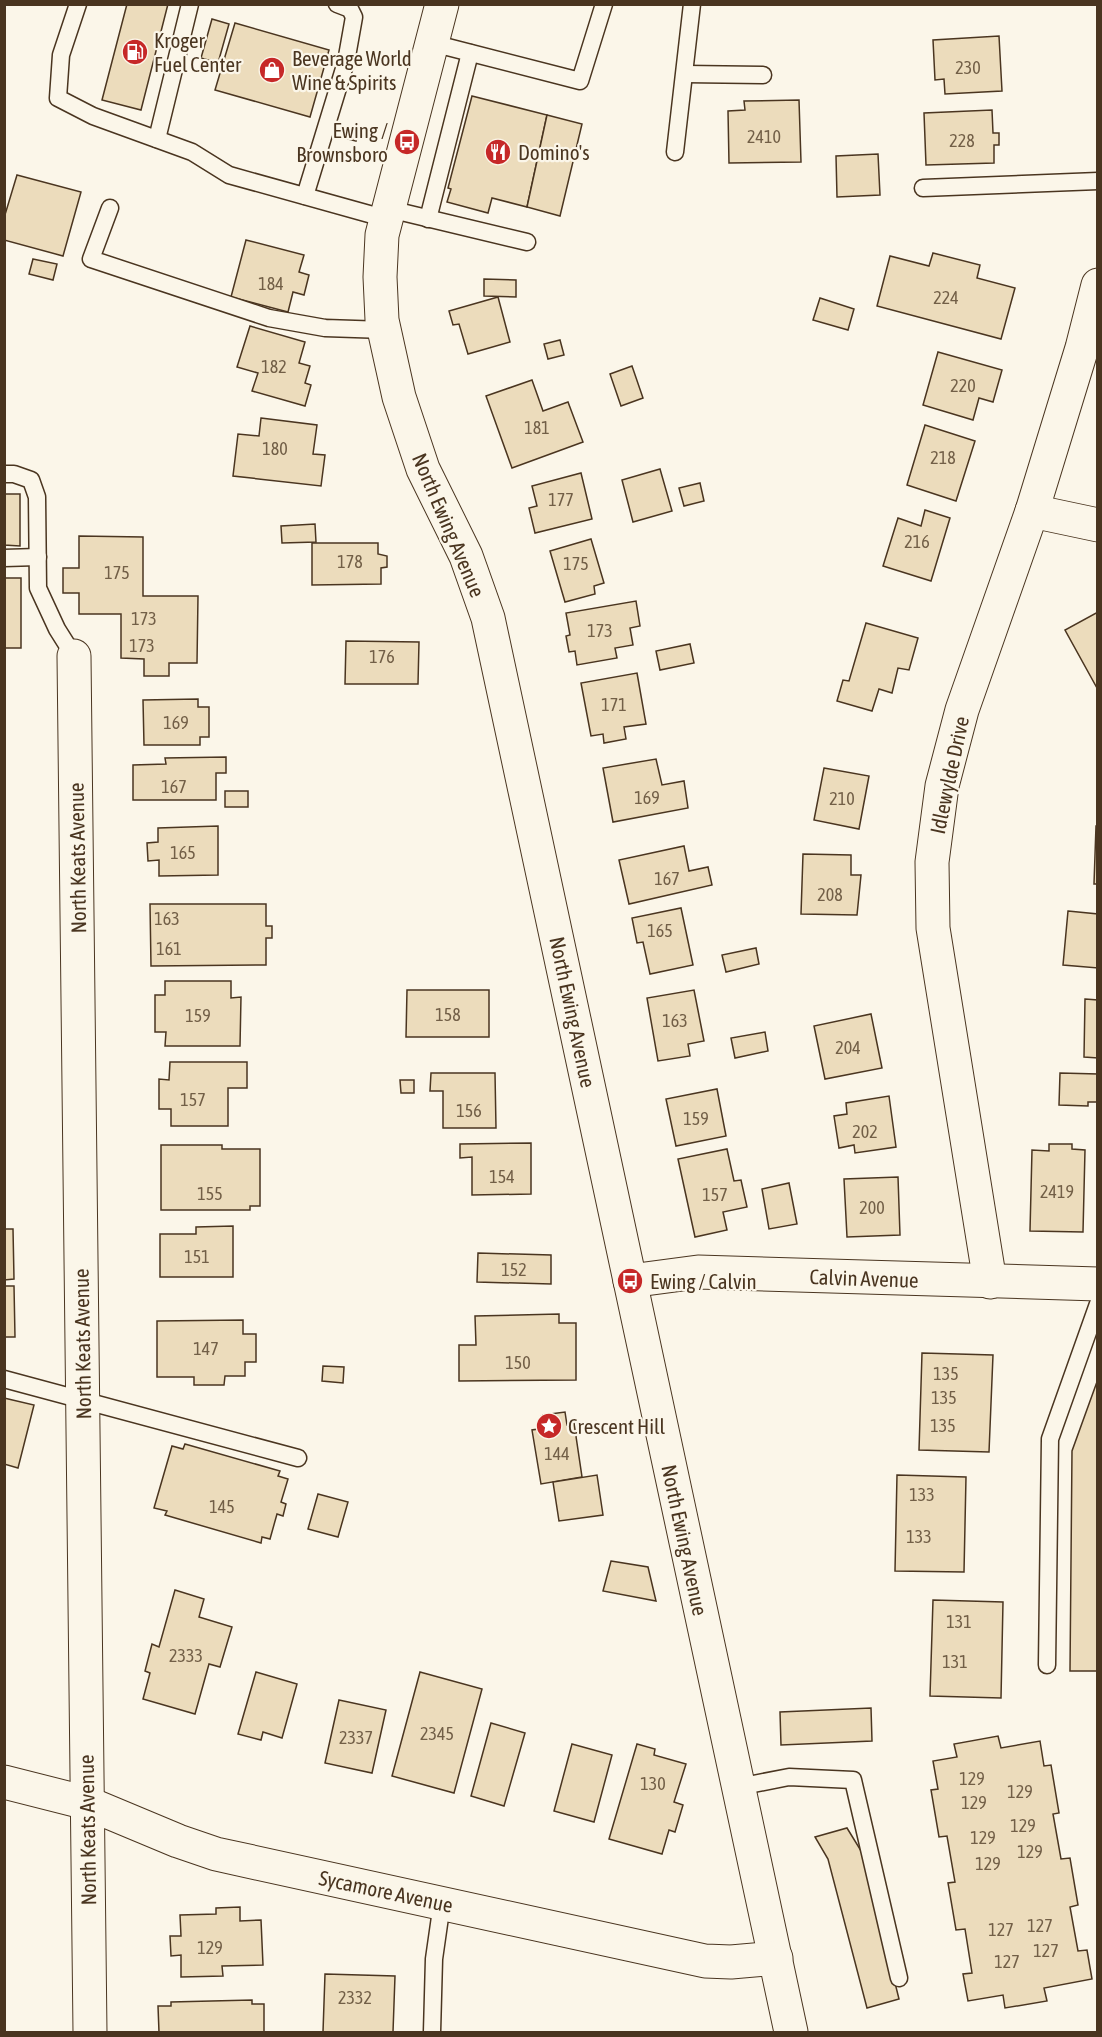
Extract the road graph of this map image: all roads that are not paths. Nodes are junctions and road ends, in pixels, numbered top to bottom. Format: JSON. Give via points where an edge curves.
{"nodes":[{"id":1,"x":78,"y":4,"type":"edge"},
{"id":2,"x":190,"y":4,"type":"edge"},
{"id":3,"x":337,"y":4,"type":"edge"},
{"id":4,"x":441,"y":4,"type":"edge"},
{"id":5,"x":604,"y":4,"type":"edge"},
{"id":6,"x":692,"y":4,"type":"edge"},
{"id":7,"x":432,"y":43,"type":"junction"},
{"id":8,"x":470,"y":53,"type":"junction"},
{"id":9,"x":685,"y":74,"type":"junction"},
{"id":10,"x":763,"y":75,"type":"dead end"},
{"id":11,"x":158,"y":140,"type":"junction"},
{"id":12,"x":675,"y":152,"type":"dead end"},
{"id":13,"x":1098,"y":181,"type":"edge"},
{"id":14,"x":923,"y":188,"type":"dead end"},
{"id":15,"x":305,"y":196,"type":"junction"},
{"id":16,"x":110,"y":208,"type":"dead end"},
{"id":17,"x":388,"y":214,"type":"junction"},
{"id":18,"x":428,"y":219,"type":"junction"},
{"id":19,"x":527,"y":242,"type":"dead end"},
{"id":20,"x":1095,"y":305,"type":"edge"},
{"id":21,"x":385,"y":330,"type":"junction"},
{"id":22,"x":4,"y":474,"type":"edge"},
{"id":23,"x":1032,"y":511,"type":"junction"},
{"id":24,"x":1098,"y":525,"type":"edge"},
{"id":25,"x":38,"y":557,"type":"junction"},
{"id":26,"x":4,"y":558,"type":"edge"},
{"id":27,"x":74,"y":656,"type":"joint"},
{"id":28,"x":630,"y":1281,"type":"junction"},
{"id":29,"x":990,"y":1282,"type":"junction"},
{"id":30,"x":1098,"y":1284,"type":"edge"},
{"id":31,"x":1098,"y":1304,"type":"edge"},
{"id":32,"x":4,"y":1379,"type":"edge"},
{"id":33,"x":82,"y":1400,"type":"junction"},
{"id":34,"x":298,"y":1458,"type":"dead end"},
{"id":35,"x":1047,"y":1665,"type":"dead end"},
{"id":36,"x":4,"y":1782,"type":"edge"},
{"id":37,"x":738,"y":1786,"type":"junction"},
{"id":38,"x":87,"y":1803,"type":"junction"},
{"id":39,"x":442,"y":1903,"type":"junction"},
{"id":40,"x":776,"y":1958,"type":"junction"},
{"id":41,"x":899,"y":1978,"type":"dead end"},
{"id":42,"x":90,"y":2032,"type":"edge"},
{"id":43,"x":432,"y":2032,"type":"edge"},
{"id":44,"x":791,"y":2032,"type":"edge"}],
"edges":[{"from":1,"to":11,"type":"lane","via":[[61,55],[58,98],[93,116]]},
{"from":2,"to":11,"type":"lane"},
{"from":3,"to":15,"type":"lane","via":[[350,9],[354,17],[346,62]]},
{"from":4,"to":7,"type":"street","name":"North Ewing Avenue"},
{"from":5,"to":8,"type":"lane","via":[[580,81]]},
{"from":6,"to":9,"type":"lane"},
{"from":7,"to":8,"type":"lane"},
{"from":7,"to":17,"type":"street","name":"North Ewing Avenue"},
{"from":8,"to":18,"type":"lane"},
{"from":9,"to":10,"type":"lane"},
{"from":9,"to":12,"type":"lane"},
{"from":11,"to":15,"type":"lane","via":[[192,152],[229,176]]},
{"from":13,"to":14,"type":"lane"},
{"from":15,"to":17,"type":"lane"},
{"from":16,"to":21,"type":"lane","via":[[91,259],[269,318],[325,328]]},
{"from":17,"to":18,"type":"lane"},
{"from":17,"to":21,"type":"street","name":"North Ewing Avenue","via":[[382,235],[380,278]]},
{"from":18,"to":19,"type":"lane"},
{"from":20,"to":23,"type":"street","name":"Idlewylde Drive"},
{"from":21,"to":28,"type":"street","name":"North Ewing Avenue","via":[[399,397],[423,469],[466,556],[488,618]]},
{"from":22,"to":25,"type":"lane","via":[[31,480],[37,497]]},
{"from":23,"to":24,"type":"street"},
{"from":23,"to":29,"type":"street","name":"Idlewylde Drive","via":[[962,710],[942,786],[932,862],[933,928]]},
{"from":25,"to":26,"type":"lane"},
{"from":25,"to":27,"type":"lane","via":[[38,588]]},
{"from":27,"to":33,"type":"street","name":"North Keats Avenue"},
{"from":28,"to":29,"type":"street","name":"Calvin Avenue","via":[[698,1272]]},
{"from":28,"to":37,"type":"street","name":"North Ewing Avenue"},
{"from":29,"to":30,"type":"street","name":"Calvin Avenue"},
{"from":31,"to":35,"type":"lane","via":[[1050,1439]]},
{"from":32,"to":33,"type":"lane"},
{"from":33,"to":34,"type":"lane"},
{"from":33,"to":38,"type":"street","name":"North Keats Avenue"},
{"from":36,"to":38,"type":"street","name":"Sycamore Avenue"},
{"from":37,"to":40,"type":"street","name":"North Ewing Avenue"},
{"from":37,"to":41,"type":"lane","via":[[789,1777],[853,1780]]},
{"from":38,"to":39,"type":"street","name":"Sycamore Avenue","via":[[216,1854]]},
{"from":38,"to":42,"type":"street","name":"North Keats Avenue"},
{"from":39,"to":40,"type":"street","name":"Sycamore Avenue","via":[[705,1961]]},
{"from":39,"to":43,"type":"lane","via":[[434,1959]]},
{"from":40,"to":44,"type":"street","name":"North Ewing Avenue"}]}
